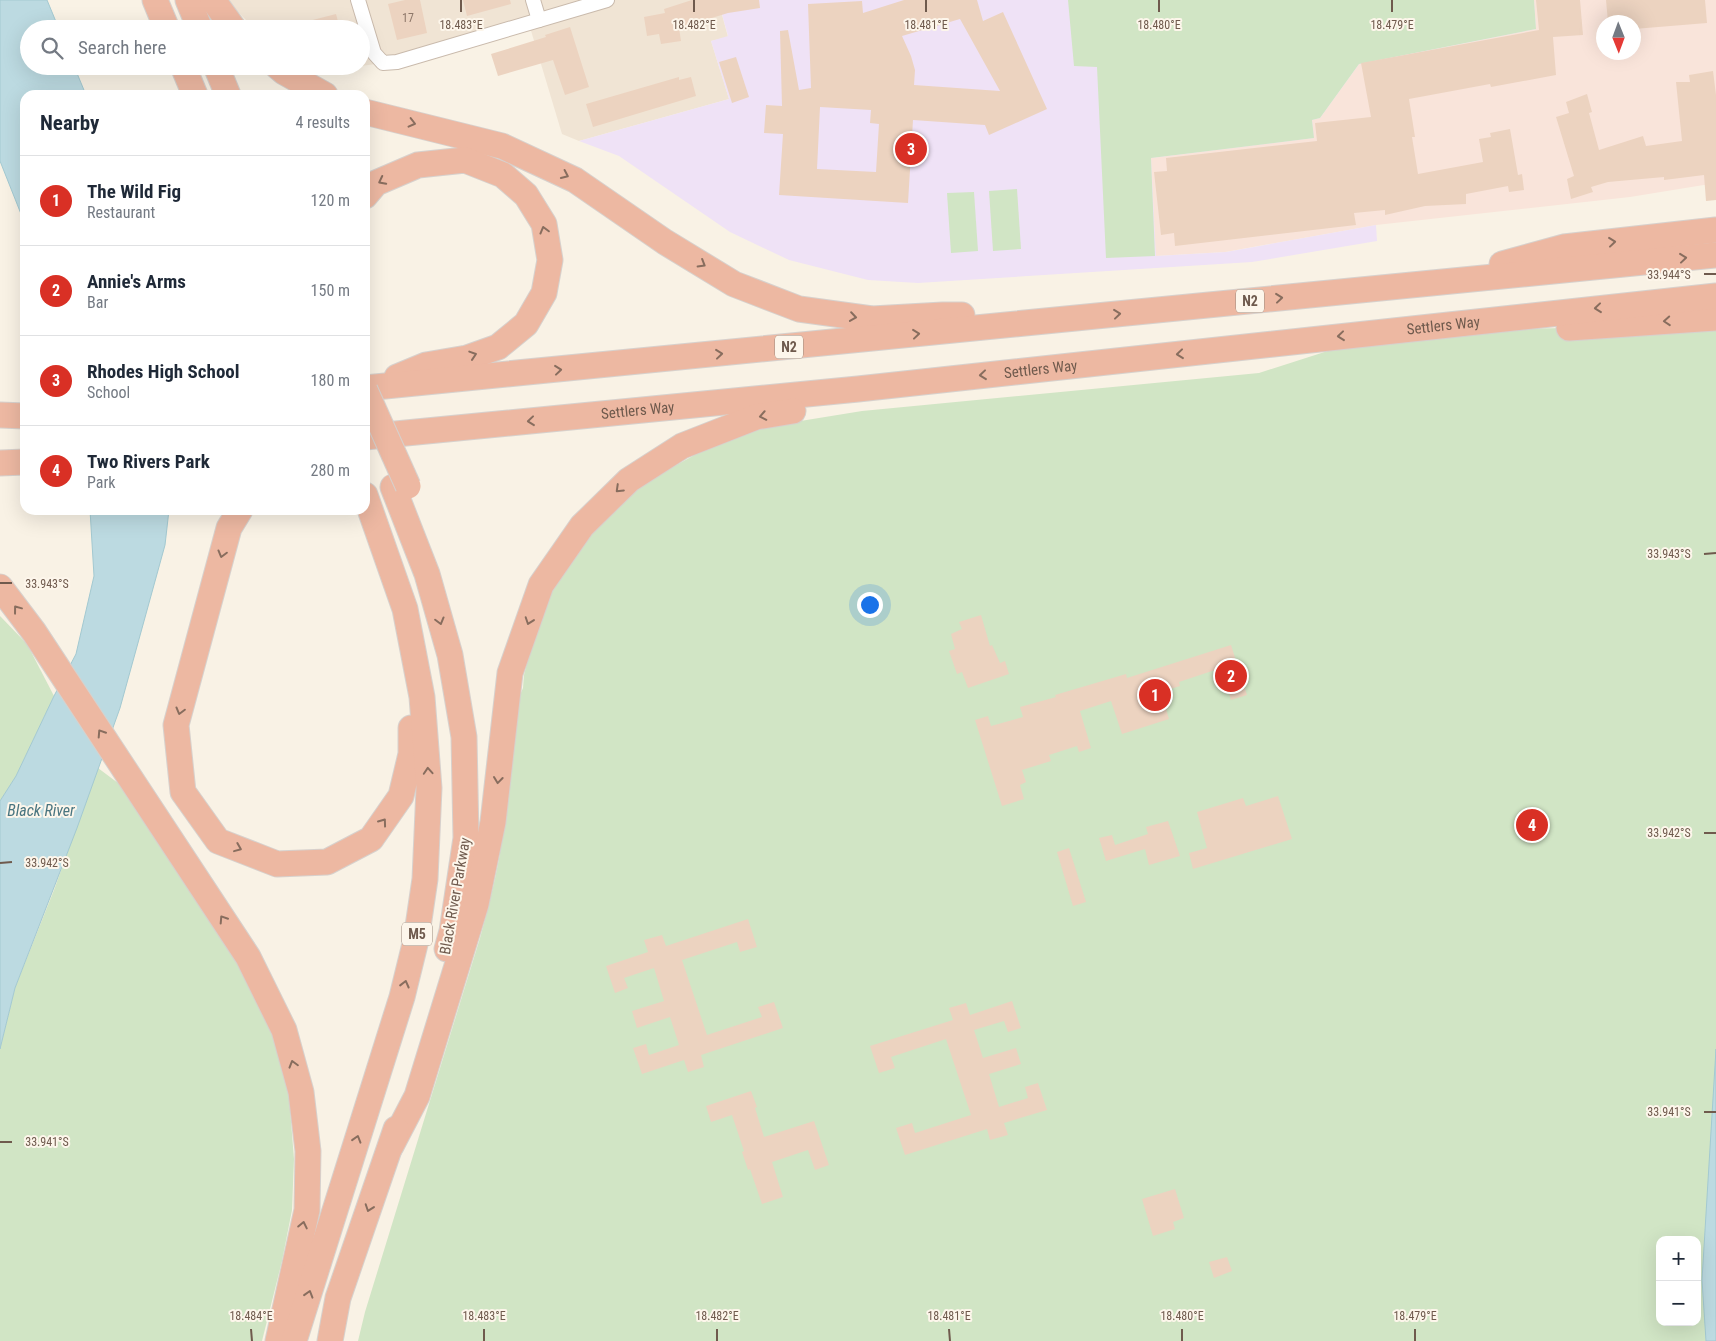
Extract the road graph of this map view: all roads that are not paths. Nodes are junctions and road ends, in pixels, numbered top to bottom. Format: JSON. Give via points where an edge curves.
{"nodes":[{"id":1,"x":155,"y":0,"type":"edge"},
{"id":2,"x":188,"y":0,"type":"edge"},
{"id":3,"x":213,"y":0,"type":"edge"},
{"id":4,"x":358,"y":0,"type":"edge"},
{"id":5,"x":533,"y":0,"type":"edge"},
{"id":6,"x":607,"y":0,"type":"edge"},
{"id":7,"x":163,"y":20,"type":"edge"},
{"id":8,"x":196,"y":20,"type":"edge"},
{"id":9,"x":227,"y":20,"type":"edge"},
{"id":10,"x":364,"y":20,"type":"edge"},
{"id":11,"x":539,"y":20,"type":"junction"},
{"id":12,"x":370,"y":40,"type":"edge"},
{"id":13,"x":187,"y":75,"type":"edge"},
{"id":14,"x":220,"y":75,"type":"edge"},
{"id":15,"x":289,"y":75,"type":"edge"},
{"id":16,"x":194,"y":90,"type":"edge"},
{"id":17,"x":226,"y":90,"type":"edge"},
{"id":18,"x":316,"y":90,"type":"edge"},
{"id":19,"x":370,"y":113,"type":"edge"},
{"id":20,"x":370,"y":191,"type":"edge"},
{"id":21,"x":1716,"y":230,"type":"edge"},
{"id":22,"x":1716,"y":255,"type":"edge"},
{"id":23,"x":1432,"y":283,"type":"junction"},
{"id":24,"x":1716,"y":296,"type":"edge"},
{"id":25,"x":1716,"y":318,"type":"edge"},
{"id":26,"x":1069,"y":319,"type":"junction"},
{"id":27,"x":1390,"y":331,"type":"junction"},
{"id":28,"x":370,"y":387,"type":"edge"},
{"id":29,"x":370,"y":389,"type":"edge"},
{"id":30,"x":858,"y":389,"type":"junction"},
{"id":31,"x":370,"y":400,"type":"edge"},
{"id":32,"x":0,"y":416,"type":"edge"},
{"id":33,"x":20,"y":416,"type":"edge"},
{"id":34,"x":370,"y":429,"type":"edge"},
{"id":35,"x":414,"y":432,"type":"junction"},
{"id":36,"x":370,"y":436,"type":"edge"},
{"id":37,"x":370,"y":442,"type":"edge"},
{"id":38,"x":20,"y":462,"type":"edge"},
{"id":39,"x":0,"y":463,"type":"edge"},
{"id":40,"x":401,"y":486,"type":"junction"},
{"id":41,"x":370,"y":508,"type":"edge"},
{"id":42,"x":370,"y":510,"type":"edge"},
{"id":43,"x":237,"y":515,"type":"edge"},
{"id":44,"x":0,"y":587,"type":"edge"},
{"id":45,"x":391,"y":1146,"type":"junction"},
{"id":46,"x":278,"y":1341,"type":"edge"},
{"id":47,"x":294,"y":1341,"type":"edge"},
{"id":48,"x":330,"y":1341,"type":"edge"}],
"edges":[{"from":1,"to":7,"type":"highway"},
{"from":2,"to":8,"type":"highway"},
{"from":3,"to":9,"type":"highway"},
{"from":4,"to":10,"type":"street"},
{"from":5,"to":11,"type":"street"},
{"from":6,"to":11,"type":"street"},
{"from":11,"to":12,"type":"street","via":[[397,62],[383,63],[374,53]]},
{"from":13,"to":16,"type":"highway"},
{"from":14,"to":17,"type":"highway"},
{"from":15,"to":18,"type":"highway"},
{"from":19,"to":26,"type":"highway","one_way":true,"via":[[502,146],[575,180],[665,242],[734,284],[799,309],[872,319],[943,314]]},
{"from":28,"to":20,"type":"highway","one_way":true,"via":[[426,366],[467,358],[498,347],[526,324],[544,293],[550,260],[544,224],[526,195],[503,175],[465,160],[418,165],[376,184]]},
{"from":23,"to":21,"type":"highway","one_way":true,"via":[[1564,247]]},
{"from":23,"to":22,"type":"highway","number":"N2","one_way":true},
{"from":26,"to":23,"type":"highway","number":"N2","one_way":true},
{"from":24,"to":27,"type":"highway","name":"Settlers Way","one_way":true},
{"from":25,"to":27,"type":"highway","one_way":true,"via":[[1567,328]]},
{"from":29,"to":26,"type":"highway","number":"N2","one_way":true},
{"from":27,"to":30,"type":"highway","name":"Settlers Way","one_way":true},
{"from":30,"to":35,"type":"highway","name":"Settlers Way","one_way":true},
{"from":30,"to":45,"type":"highway","one_way":true,"via":[[828,405],[756,417],[682,446],[629,480],[588,520],[541,585],[510,673],[493,822],[476,904],[417,1096]]},
{"from":31,"to":40,"type":"highway","bridge":true},
{"from":32,"to":33,"type":"highway"},
{"from":34,"to":40,"type":"highway","name":"Black River Parkway","number":"M5"},
{"from":35,"to":36,"type":"highway","name":"Settlers Way"},
{"from":35,"to":37,"type":"highway"},
{"from":38,"to":39,"type":"highway"},
{"from":40,"to":45,"type":"highway","name":"Black River Parkway","number":"M5","one_way":true,"via":[[450,655],[464,737],[466,838],[452,931]]},
{"from":47,"to":41,"type":"highway","name":"Black River Parkway","number":"M5","one_way":true,"via":[[402,997],[416,940],[424,879],[429,788],[422,697],[405,609]]},
{"from":43,"to":42,"type":"highway","one_way":true,"via":[[229,528],[176,725],[183,792],[218,841],[277,864],[327,862],[371,839],[401,796],[411,754],[410,716],[405,674]]},
{"from":46,"to":44,"type":"highway","one_way":true,"via":[[306,1210],[308,1151],[301,1092],[284,1030],[248,957],[34,632]]},
{"from":45,"to":48,"type":"highway","name":"Black River Parkway","number":"M5","one_way":true,"via":[[338,1298]]}]}
